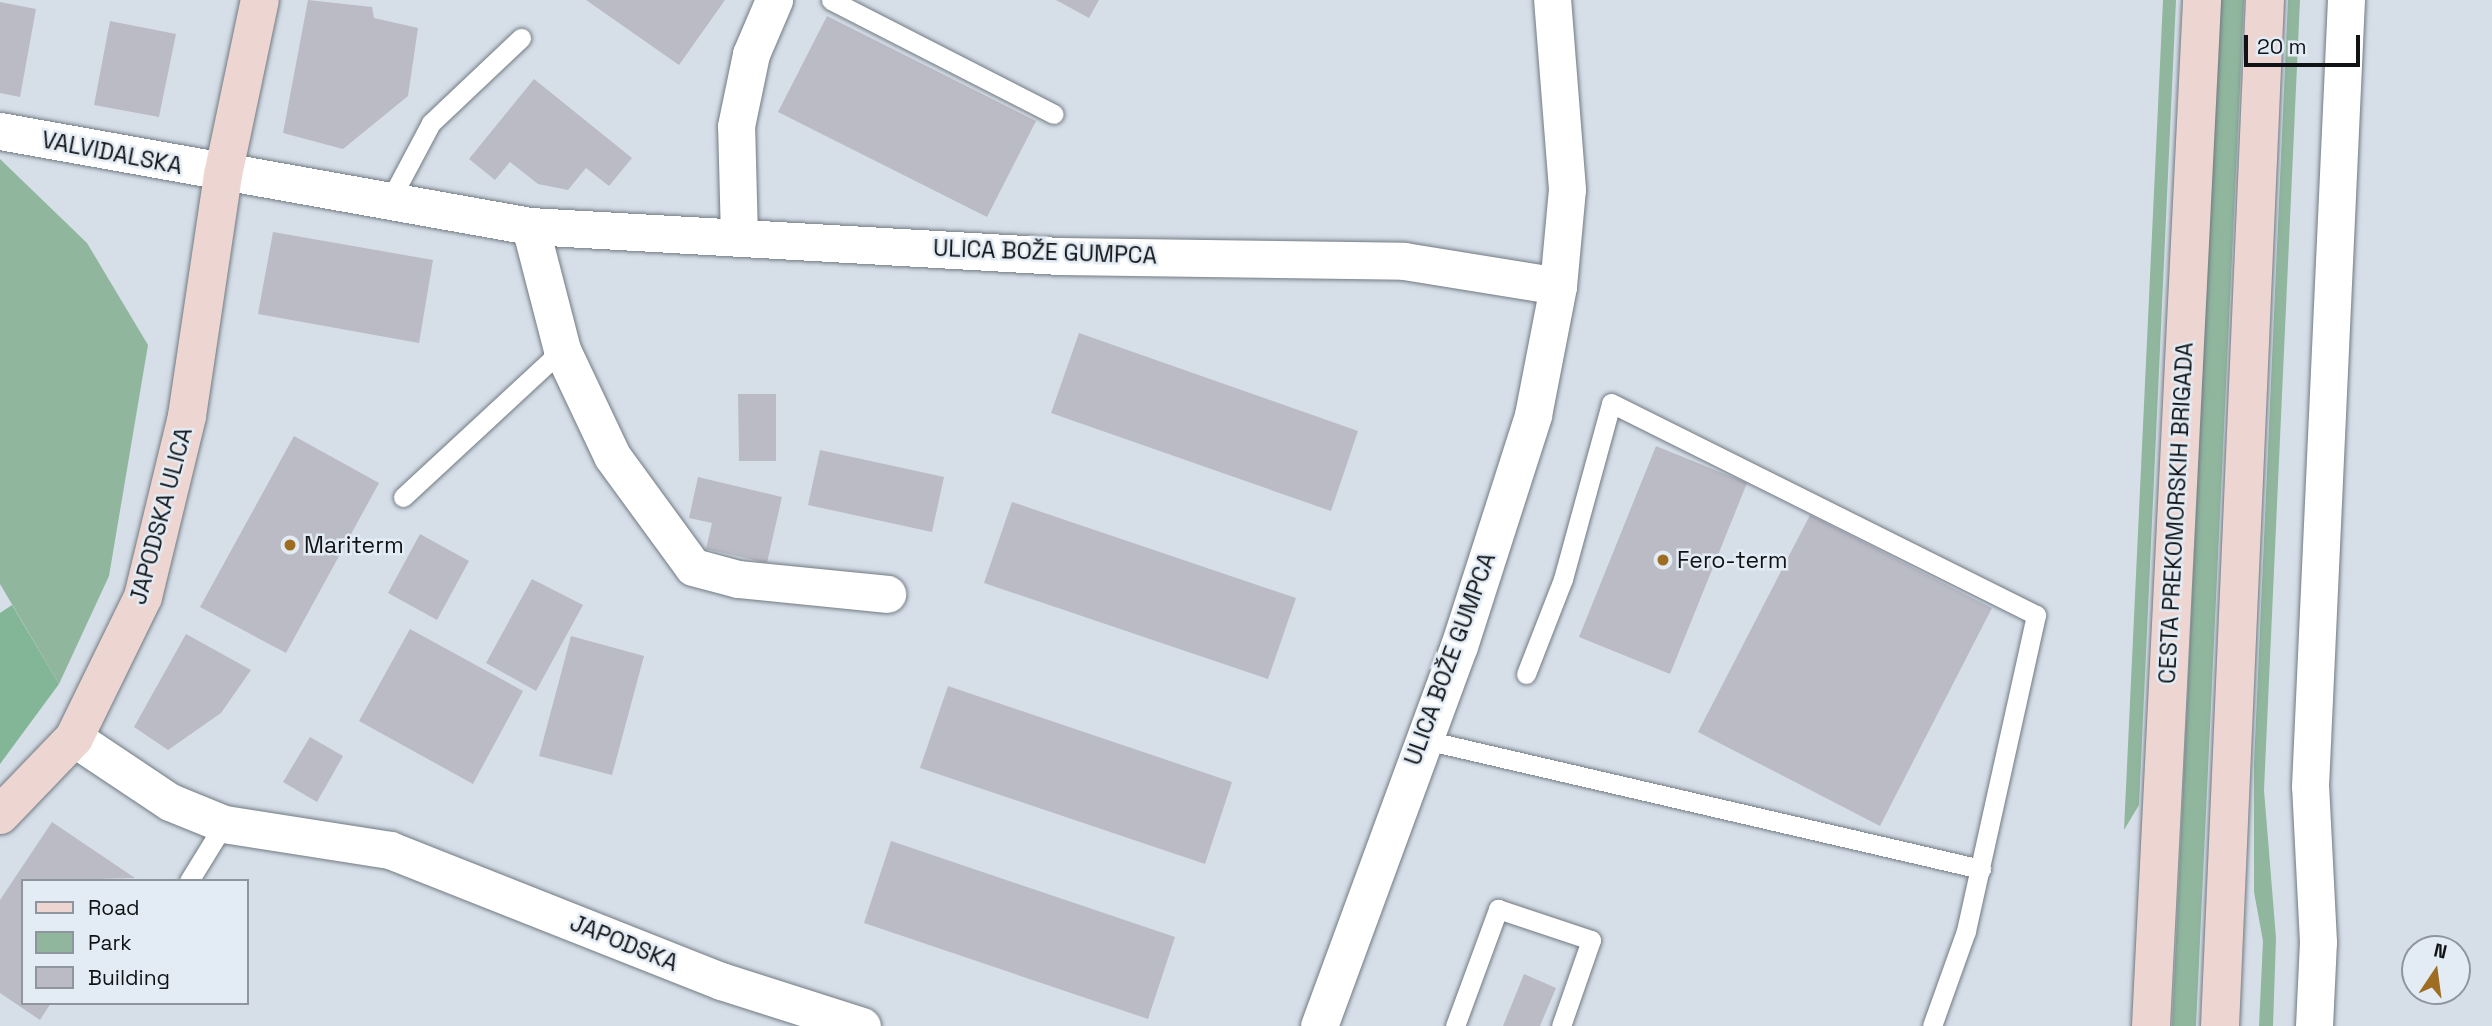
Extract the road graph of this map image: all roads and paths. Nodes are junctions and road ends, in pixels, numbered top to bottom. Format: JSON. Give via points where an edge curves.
{"nodes":[{"id":1,"x":260,"y":0,"type":"edge"},
{"id":2,"x":774,"y":0,"type":"edge"},
{"id":3,"x":831,"y":0,"type":"edge"},
{"id":4,"x":1552,"y":0,"type":"edge"},
{"id":5,"x":2202,"y":0,"type":"edge"},
{"id":6,"x":2265,"y":0,"type":"edge"},
{"id":7,"x":2346,"y":0,"type":"edge"},
{"id":8,"x":521,"y":38,"type":"dead end"},
{"id":9,"x":1054,"y":114,"type":"dead end"},
{"id":10,"x":0,"y":131,"type":"edge"},
{"id":11,"x":223,"y":174,"type":"junction"},
{"id":12,"x":389,"y":202,"type":"junction"},
{"id":13,"x":530,"y":226,"type":"junction"},
{"id":14,"x":738,"y":237,"type":"junction"},
{"id":15,"x":1558,"y":286,"type":"junction"},
{"id":16,"x":562,"y":350,"type":"junction"},
{"id":17,"x":403,"y":497,"type":"dead end"},
{"id":18,"x":887,"y":594,"type":"dead end"},
{"id":19,"x":1526,"y":674,"type":"dead end"},
{"id":20,"x":74,"y":738,"type":"junction"},
{"id":21,"x":1421,"y":739,"type":"junction"},
{"id":22,"x":0,"y":815,"type":"edge"},
{"id":23,"x":224,"y":824,"type":"junction"},
{"id":24,"x":1981,"y":869,"type":"junction"},
{"id":25,"x":190,"y":879,"type":"edge"},
{"id":26,"x":862,"y":1026,"type":"edge"},
{"id":27,"x":1319,"y":1026,"type":"edge"},
{"id":28,"x":1455,"y":1026,"type":"edge"},
{"id":29,"x":1561,"y":1026,"type":"edge"},
{"id":30,"x":1932,"y":1026,"type":"edge"},
{"id":31,"x":2151,"y":1026,"type":"edge"},
{"id":32,"x":2220,"y":1026,"type":"edge"},
{"id":33,"x":2314,"y":1026,"type":"edge"}],
"edges":[{"from":1,"to":11,"type":"main road","name":"JAPODSKA ULICA"},
{"from":2,"to":14,"type":"street","via":[[751,54],[736,126]]},
{"from":3,"to":9,"type":"lane"},
{"from":4,"to":15,"type":"street","name":"ULICA BOŽE GUMPCA","via":[[1567,189]]},
{"from":5,"to":31,"type":"main road","name":"CESTA PREKOMORSKIH BRIGADA"},
{"from":6,"to":32,"type":"main road"},
{"from":7,"to":33,"type":"street","via":[[2310,786],[2318,942]]},
{"from":8,"to":12,"type":"lane","via":[[431,123]]},
{"from":10,"to":11,"type":"street","name":"VALVIDALSKA"},
{"from":11,"to":12,"type":"street"},
{"from":11,"to":20,"type":"main road","name":"JAPODSKA ULICA","via":[[187,416],[143,597]]},
{"from":12,"to":13,"type":"street"},
{"from":13,"to":14,"type":"street","name":"ULICA BOŽE GUMPCA"},
{"from":13,"to":16,"type":"street"},
{"from":14,"to":15,"type":"street","name":"ULICA BOŽE GUMPCA","via":[[1060,256],[1404,261]]},
{"from":15,"to":21,"type":"street","name":"ULICA BOŽE GUMPCA","via":[[1533,415],[1459,646]]},
{"from":16,"to":17,"type":"lane"},
{"from":16,"to":18,"type":"street","via":[[612,456],[692,567],[738,579]]},
{"from":19,"to":24,"type":"lane","via":[[1563,579],[1611,403],[2036,615]]},
{"from":20,"to":22,"type":"main road","name":"JAPODSKA ULICA"},
{"from":20,"to":23,"type":"street","name":"JAPODSKA","via":[[170,802]]},
{"from":21,"to":24,"type":"lane"},
{"from":21,"to":27,"type":"street","name":"ULICA BOŽE GUMPCA"},
{"from":23,"to":25,"type":"lane"},
{"from":23,"to":26,"type":"street","name":"JAPODSKA","via":[[390,850],[721,981]]},
{"from":24,"to":30,"type":"lane"},
{"from":28,"to":29,"type":"lane","via":[[1498,909],[1591,940]]}]}
